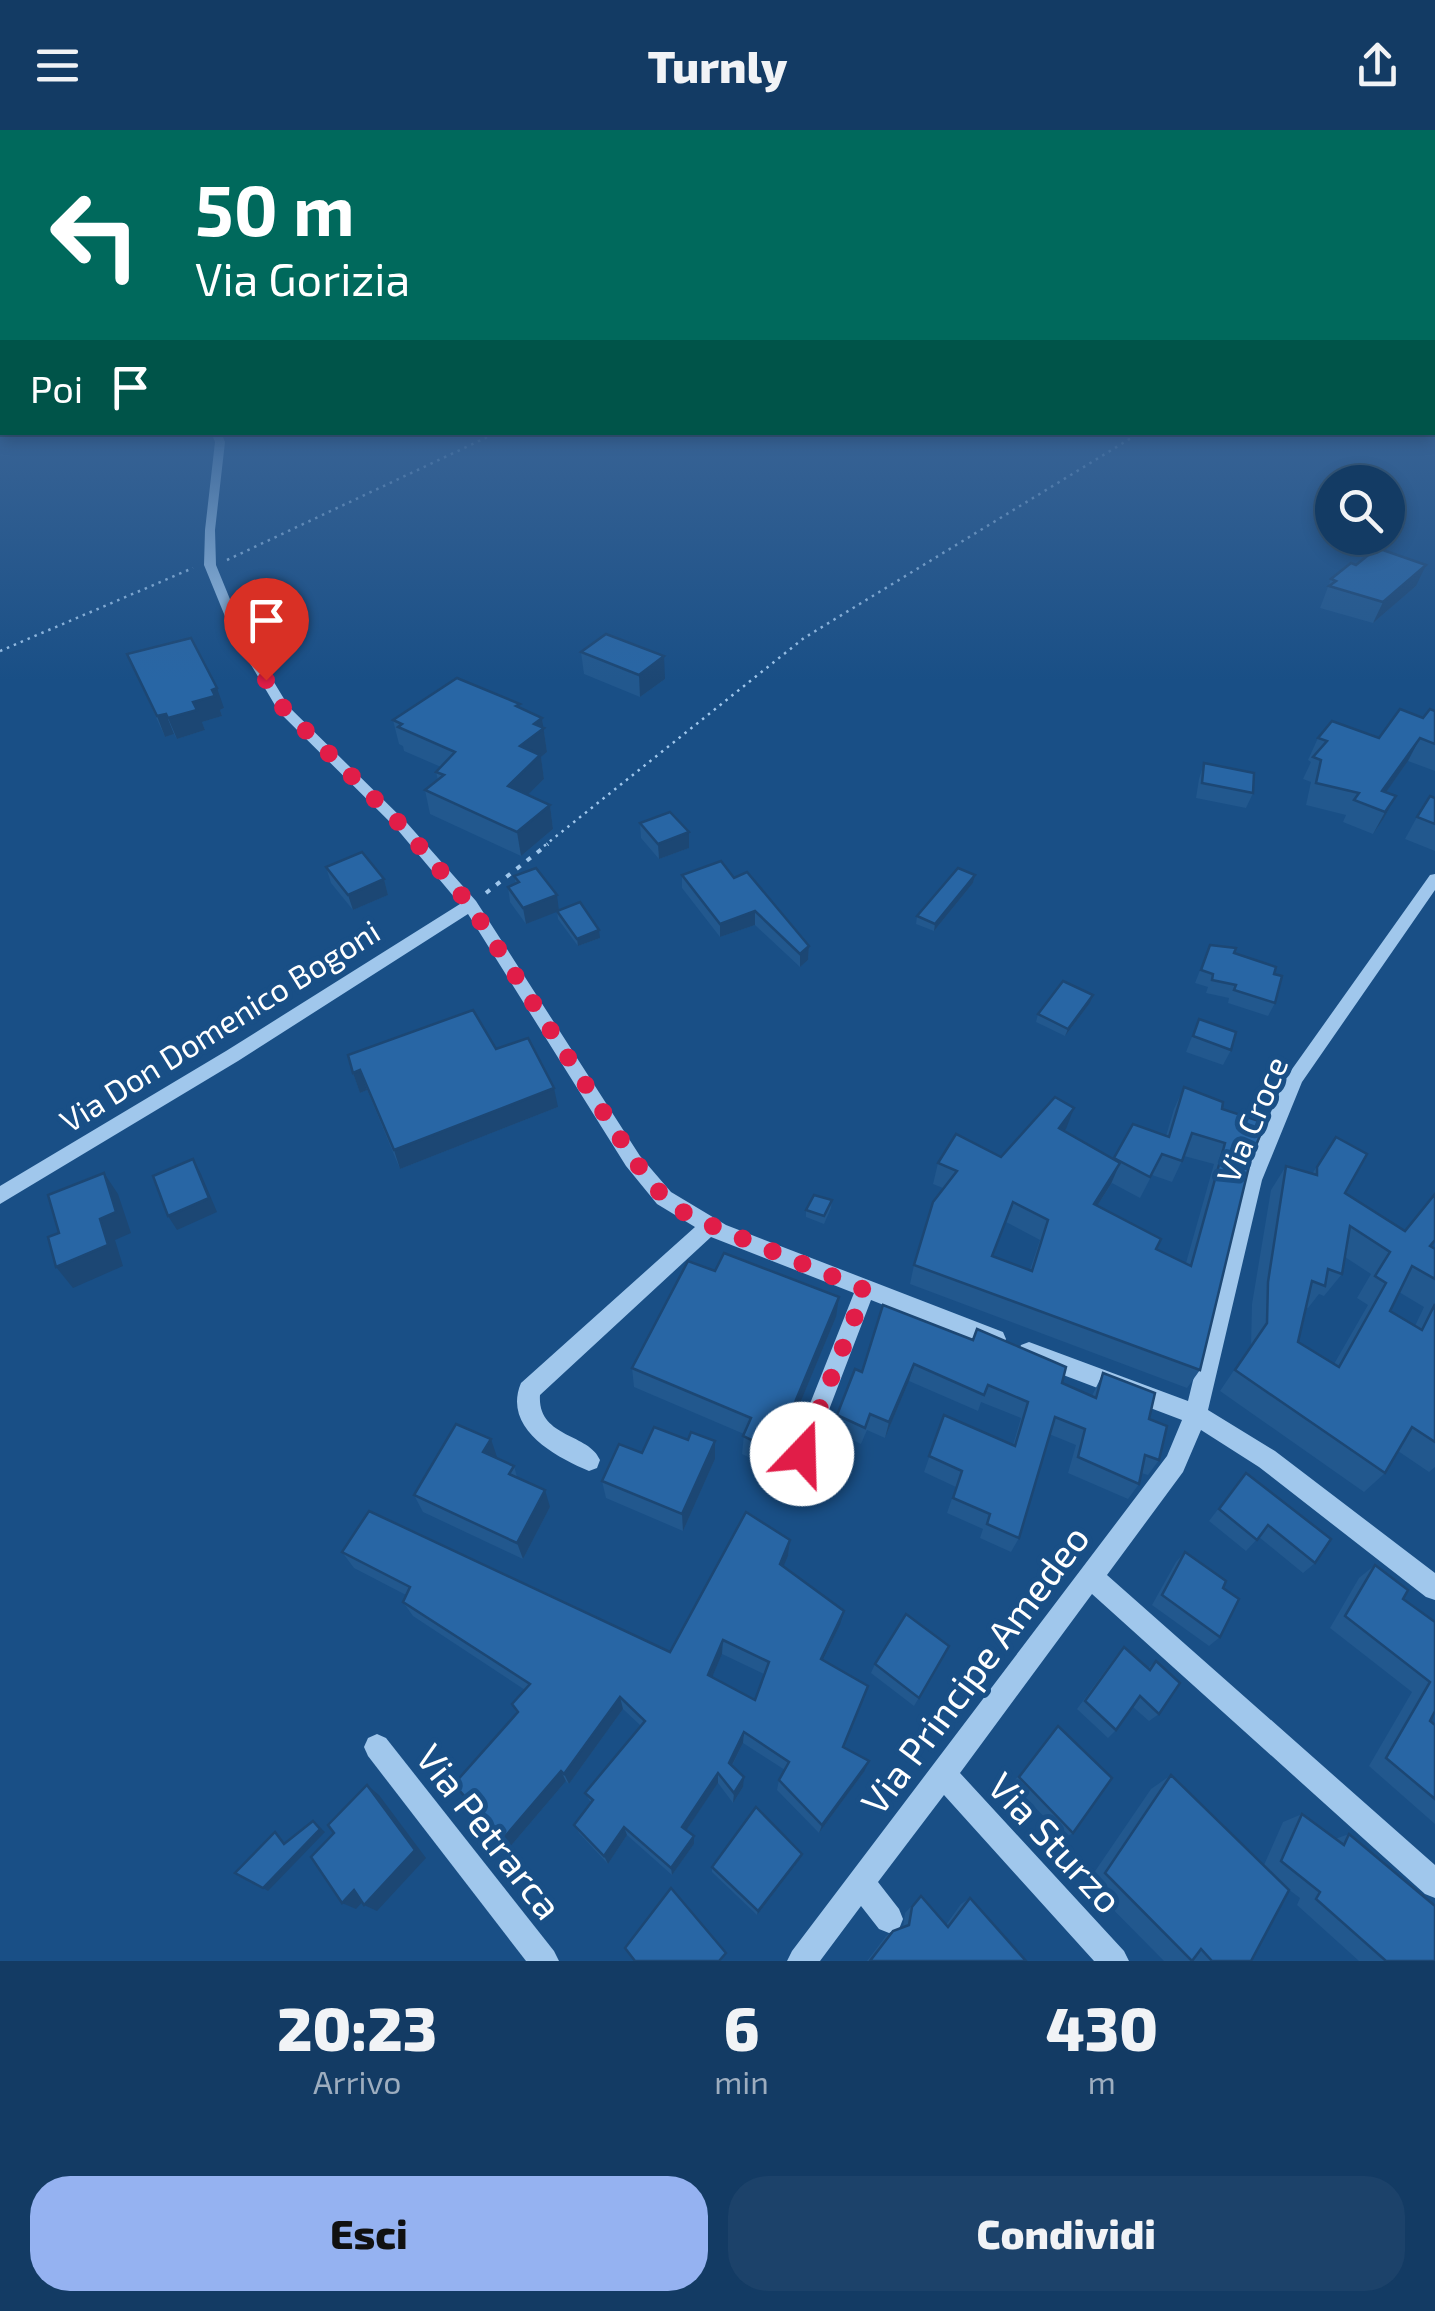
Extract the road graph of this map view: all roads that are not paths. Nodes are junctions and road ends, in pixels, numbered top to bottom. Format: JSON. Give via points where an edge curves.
{"nodes":[{"id":1,"x":212,"y":510,"type":"edge"},
{"id":2,"x":1435,"y":879,"type":"edge"},
{"id":3,"x":470,"y":905,"type":"junction"},
{"id":4,"x":0,"y":1196,"type":"edge"},
{"id":5,"x":709,"y":1226,"type":"junction"},
{"id":6,"x":854,"y":1300,"type":"junction"},
{"id":7,"x":1196,"y":1416,"type":"junction"},
{"id":8,"x":802,"y":1454,"type":"dead end"},
{"id":9,"x":589,"y":1460,"type":"dead end"},
{"id":10,"x":1090,"y":1576,"type":"junction"},
{"id":11,"x":1435,"y":1588,"type":"edge"},
{"id":12,"x":378,"y":1748,"type":"dead end"},
{"id":13,"x":942,"y":1773,"type":"junction"},
{"id":14,"x":861,"y":1883,"type":"junction"},
{"id":15,"x":1435,"y":1884,"type":"edge"},
{"id":16,"x":890,"y":1919,"type":"dead end"},
{"id":17,"x":544,"y":1961,"type":"edge"},
{"id":18,"x":802,"y":1961,"type":"edge"},
{"id":19,"x":1114,"y":1961,"type":"edge"}],
"edges":[{"from":1,"to":3,"type":"street","via":[[210,565],[237,632],[284,709],[402,826]]},
{"from":2,"to":7,"type":"street","name":"Via Croce","via":[[1294,1079],[1252,1180]]},
{"from":3,"to":4,"type":"street","name":"Via Don Domenico Bogoni"},
{"from":3,"to":5,"type":"street","via":[[634,1160],[664,1198]]},
{"from":5,"to":6,"type":"street"},
{"from":5,"to":9,"type":"street","via":[[529,1390],[531,1416],[553,1442]]},
{"from":6,"to":7,"type":"street"},
{"from":6,"to":8,"type":"street"},
{"from":7,"to":10,"type":"street","name":"Via Principe Amedeo","via":[[1174,1464]]},
{"from":7,"to":11,"type":"street","via":[[1266,1459]]},
{"from":10,"to":13,"type":"street","name":"Via Principe Amedeo"},
{"from":10,"to":15,"type":"street"},
{"from":12,"to":17,"type":"street","name":"Via Petrarca"},
{"from":13,"to":14,"type":"street","name":"Via Principe Amedeo"},
{"from":13,"to":19,"type":"street","name":"Via Sturzo"},
{"from":14,"to":16,"type":"street"},
{"from":14,"to":18,"type":"street","name":"Via Principe Amedeo"}]}
